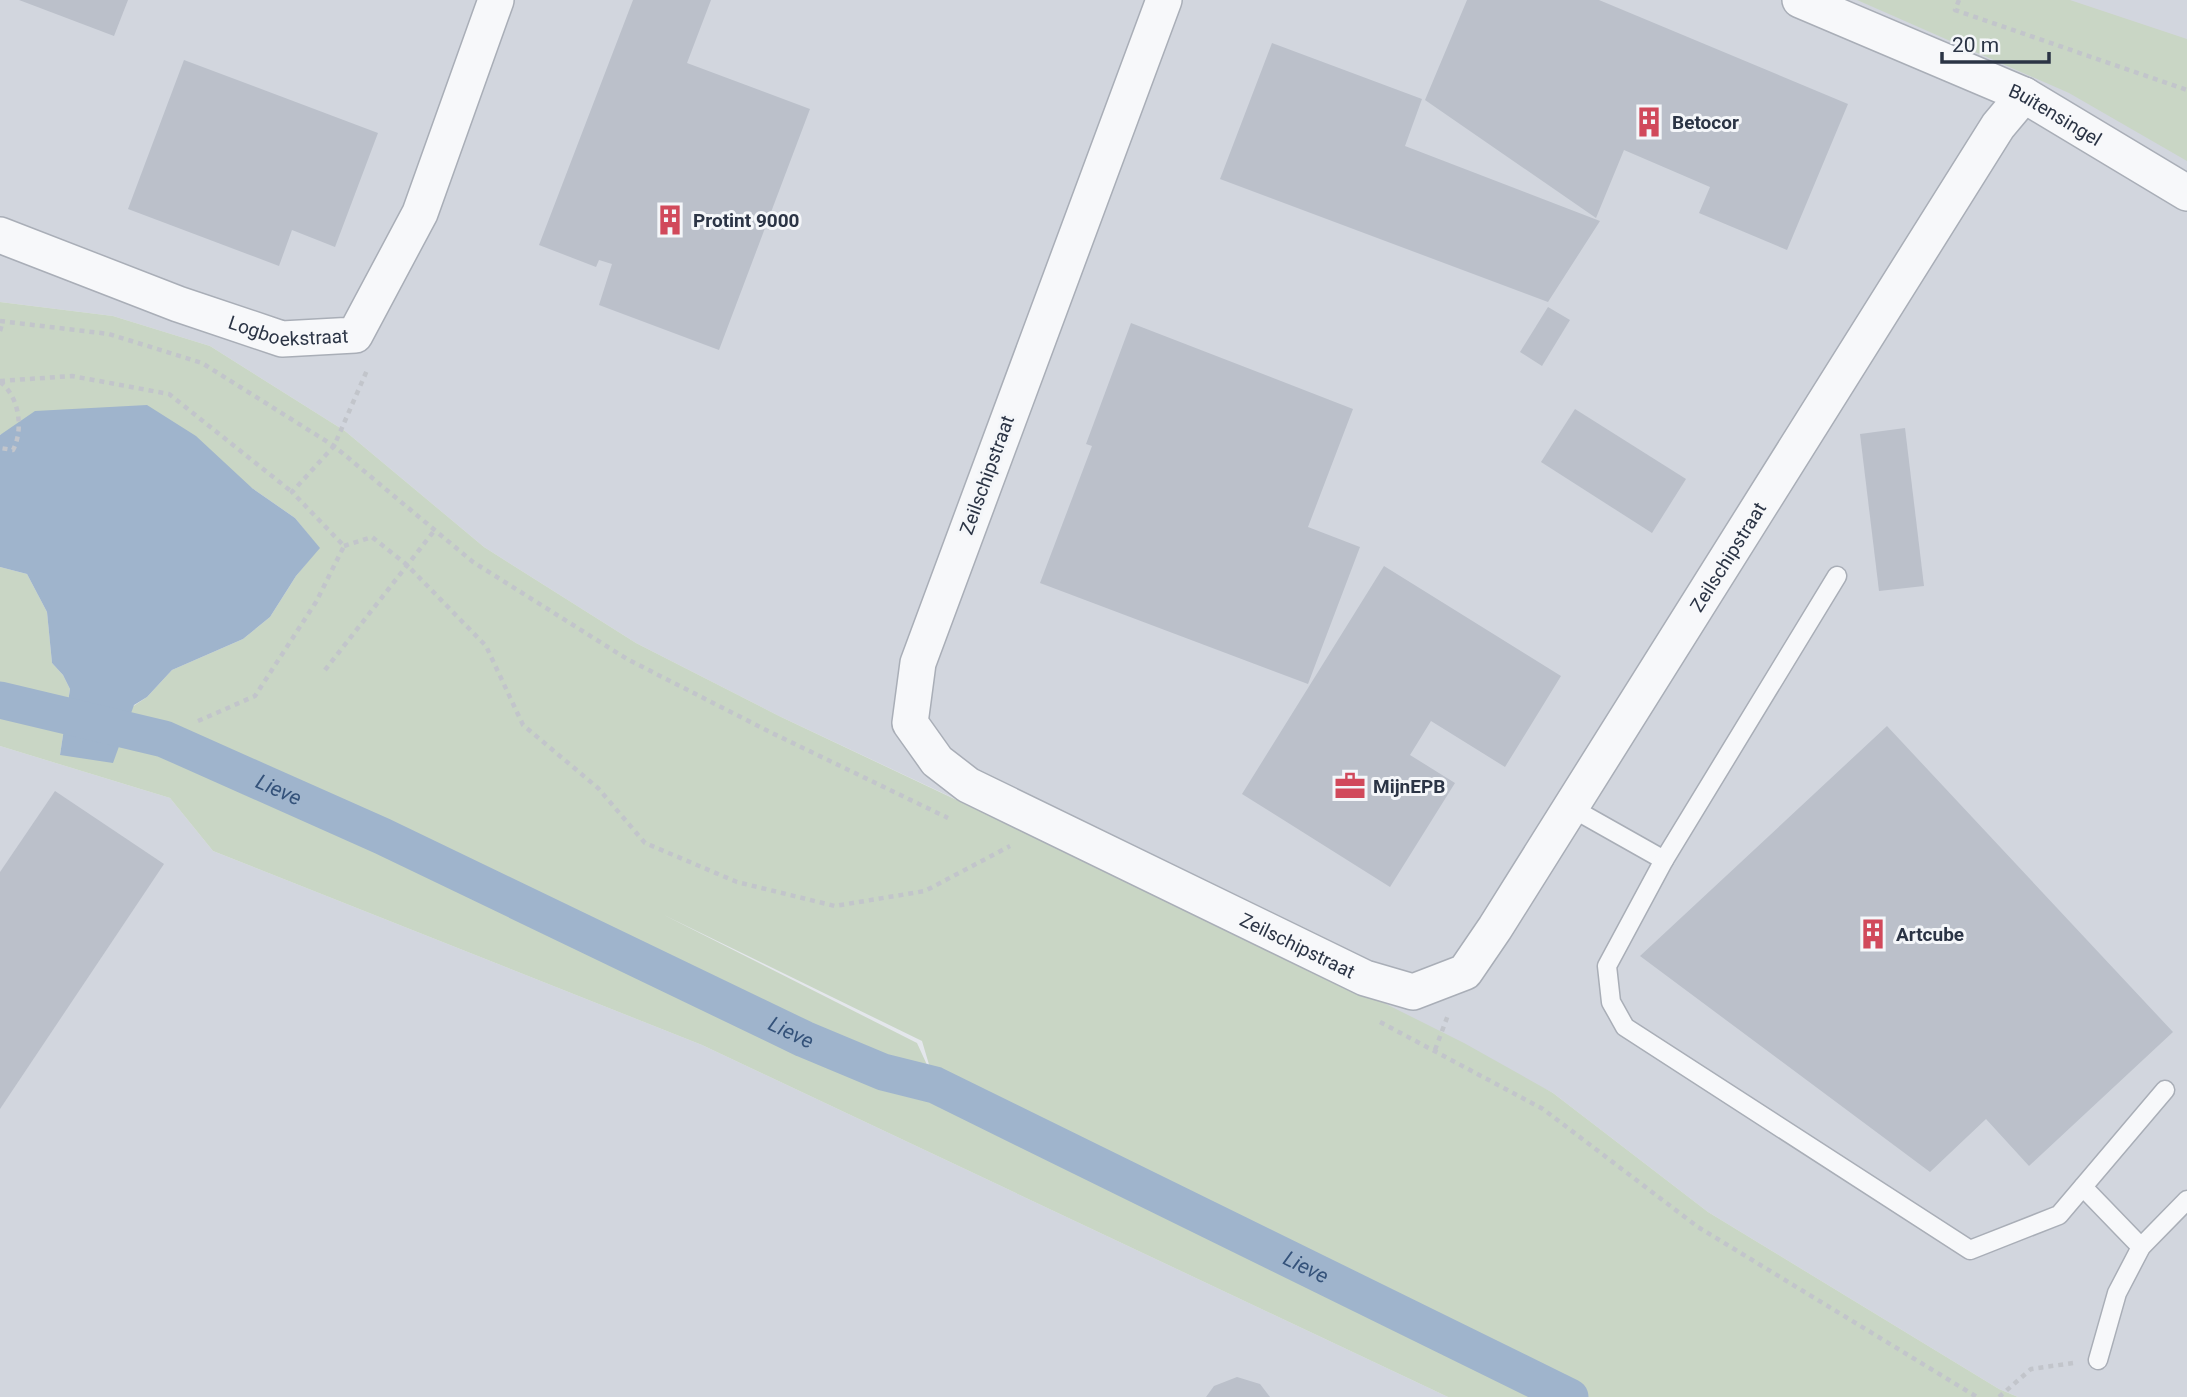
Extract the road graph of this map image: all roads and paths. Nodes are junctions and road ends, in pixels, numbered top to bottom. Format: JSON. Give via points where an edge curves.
{"nodes":[{"id":1,"x":496,"y":0,"type":"edge"},
{"id":2,"x":1164,"y":0,"type":"edge"},
{"id":3,"x":1800,"y":0,"type":"edge"},
{"id":4,"x":1959,"y":0,"type":"edge"},
{"id":5,"x":2187,"y":90,"type":"edge"},
{"id":6,"x":2024,"y":95,"type":"junction"},
{"id":7,"x":2187,"y":193,"type":"edge"},
{"id":8,"x":0,"y":235,"type":"edge"},
{"id":9,"x":3,"y":321,"type":"dead end"},
{"id":10,"x":0,"y":331,"type":"edge"},
{"id":11,"x":355,"y":335,"type":"junction"},
{"id":12,"x":0,"y":381,"type":"edge"},
{"id":13,"x":0,"y":448,"type":"edge"},
{"id":14,"x":292,"y":492,"type":"junction"},
{"id":15,"x":434,"y":531,"type":"dead end"},
{"id":16,"x":344,"y":545,"type":"junction"},
{"id":17,"x":407,"y":565,"type":"junction"},
{"id":18,"x":1837,"y":576,"type":"dead end"},
{"id":19,"x":325,"y":670,"type":"dead end"},
{"id":20,"x":198,"y":721,"type":"dead end"},
{"id":21,"x":1570,"y":807,"type":"junction"},
{"id":22,"x":1010,"y":846,"type":"dead end"},
{"id":23,"x":1664,"y":860,"type":"junction"},
{"id":24,"x":2165,"y":1090,"type":"dead end"},
{"id":25,"x":2083,"y":1187,"type":"junction"},
{"id":26,"x":2187,"y":1200,"type":"edge"},
{"id":27,"x":2141,"y":1247,"type":"junction"},
{"id":28,"x":2098,"y":1360,"type":"joint"},
{"id":29,"x":1999,"y":1397,"type":"edge"}],
"edges":[{"from":1,"to":11,"type":"street","name":"Logboekstraat","via":[[420,213]]},
{"from":2,"to":21,"type":"street","name":"Zeilschipstraat","via":[[918,663],[910,723],[937,761],[968,785],[1365,978],[1413,992],[1465,972]]},
{"from":3,"to":6,"type":"street","name":"Buitensingel"},
{"from":4,"to":5,"type":"path","via":[[1955,10]]},
{"from":6,"to":7,"type":"street","name":"Buitensingel"},
{"from":6,"to":21,"type":"street","name":"Zeilschipstraat","via":[[1998,126]]},
{"from":8,"to":11,"type":"street","name":"Logboekstraat","via":[[282,339]]},
{"from":9,"to":10,"type":"path"},
{"from":11,"to":14,"type":"path","via":[[373,356],[334,446]]},
{"from":12,"to":13,"type":"path","via":[[18,410],[13,450]]},
{"from":12,"to":14,"type":"path","via":[[72,376],[169,394]]},
{"from":14,"to":16,"type":"path"},
{"from":15,"to":17,"type":"path"},
{"from":16,"to":17,"type":"path","via":[[372,537]]},
{"from":16,"to":20,"type":"path","via":[[309,613],[255,696]]},
{"from":17,"to":19,"type":"path"},
{"from":17,"to":22,"type":"path","via":[[486,646],[523,726],[598,788],[645,843],[737,882],[835,906],[925,891]]},
{"from":18,"to":23,"type":"lane"},
{"from":21,"to":23,"type":"lane"},
{"from":23,"to":25,"type":"lane","via":[[1607,966],[1611,1002],[1625,1027],[1970,1250],[2059,1215]]},
{"from":24,"to":25,"type":"lane"},
{"from":25,"to":27,"type":"lane"},
{"from":26,"to":27,"type":"lane"},
{"from":27,"to":28,"type":"lane","via":[[2117,1293]]},
{"from":28,"to":29,"type":"path","via":[[2031,1369]]}]}
